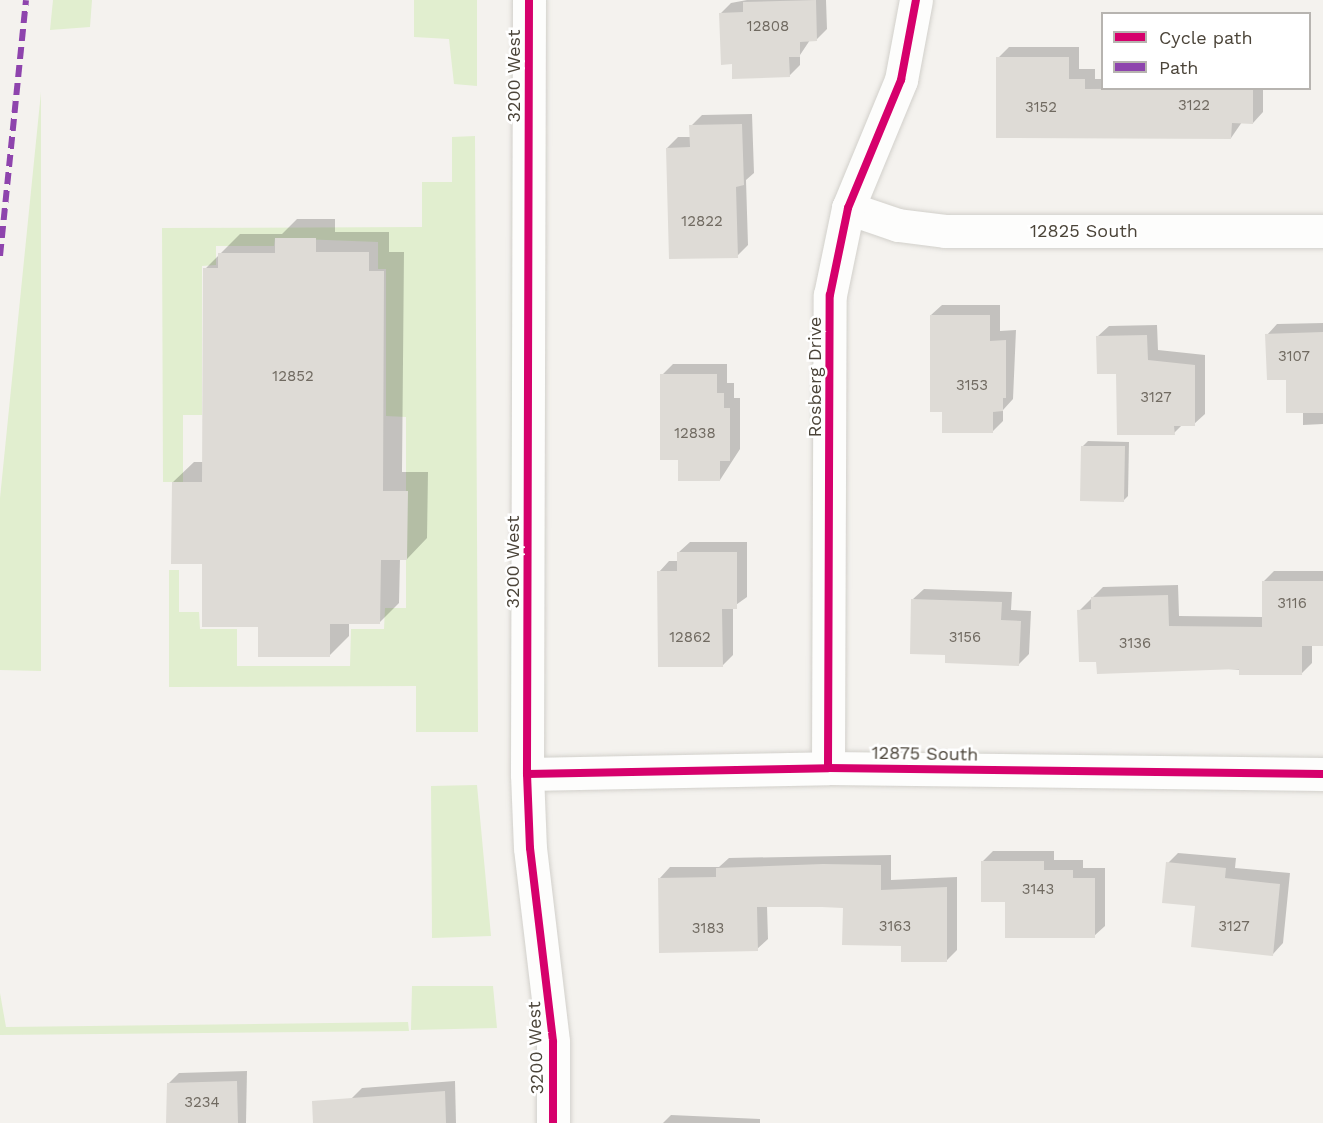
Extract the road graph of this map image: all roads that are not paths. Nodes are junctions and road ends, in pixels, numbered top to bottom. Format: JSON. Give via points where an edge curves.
{"nodes":[{"id":1,"x":529,"y":0,"type":"edge"},
{"id":2,"x":916,"y":0,"type":"edge"},
{"id":3,"x":848,"y":208,"type":"junction"},
{"id":4,"x":1323,"y":231,"type":"edge"},
{"id":5,"x":828,"y":768,"type":"junction"},
{"id":6,"x":527,"y":774,"type":"junction"},
{"id":7,"x":1323,"y":774,"type":"edge"},
{"id":8,"x":553,"y":1123,"type":"edge"}],
"edges":[{"from":1,"to":6,"type":"street","name":"3200 West"},
{"from":2,"to":3,"type":"street","name":"Rosberg Drive","via":[[901,80]]},
{"from":3,"to":4,"type":"street","name":"12825 South","via":[[898,225],[945,231]]},
{"from":3,"to":5,"type":"street","name":"Rosberg Drive","via":[[830,295]]},
{"from":5,"to":6,"type":"street","name":"12875 South"},
{"from":5,"to":7,"type":"street","name":"12875 South"},
{"from":6,"to":8,"type":"street","name":"3200 West","via":[[530,848],[553,1042]]}]}
